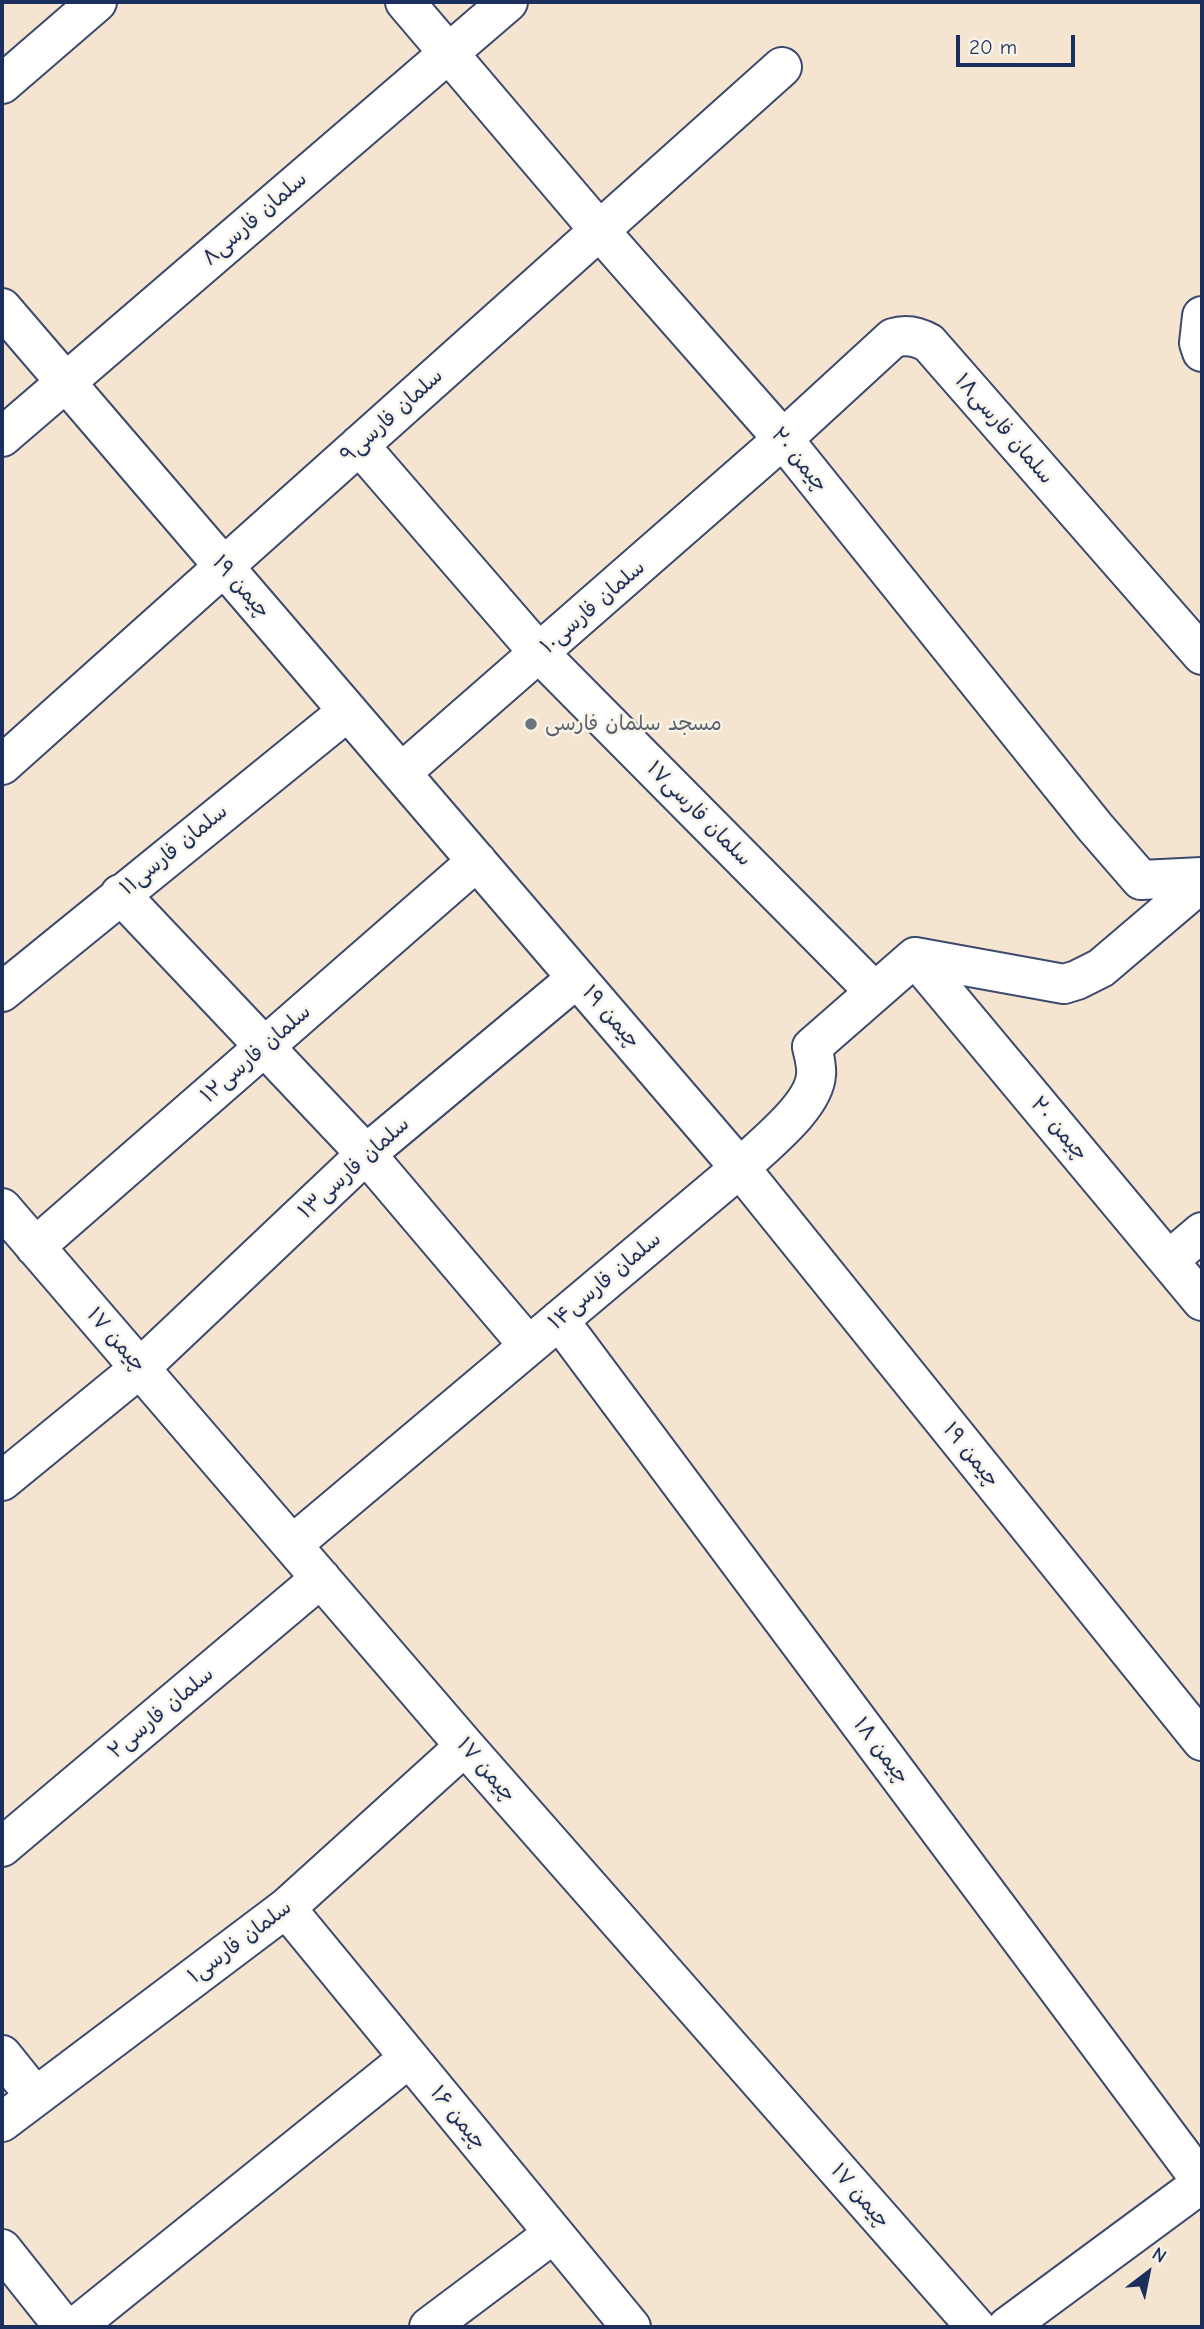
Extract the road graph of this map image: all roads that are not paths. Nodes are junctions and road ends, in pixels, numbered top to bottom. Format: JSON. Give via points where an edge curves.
{"nodes":[{"id":1,"x":97,"y":2,"type":"edge"},
{"id":2,"x":405,"y":2,"type":"edge"},
{"id":3,"x":508,"y":2,"type":"edge"},
{"id":4,"x":448,"y":53,"type":"junction"},
{"id":5,"x":782,"y":67,"type":"dead end"},
{"id":6,"x":2,"y":84,"type":"edge"},
{"id":7,"x":599,"y":230,"type":"junction"},
{"id":8,"x":2,"y":308,"type":"edge"},
{"id":9,"x":1202,"y":316,"type":"edge"},
{"id":10,"x":1202,"y":352,"type":"edge"},
{"id":11,"x":65,"y":382,"type":"junction"},
{"id":12,"x":2,"y":437,"type":"edge"},
{"id":13,"x":783,"y":439,"type":"junction"},
{"id":14,"x":359,"y":445,"type":"junction"},
{"id":15,"x":223,"y":567,"type":"junction"},
{"id":16,"x":540,"y":654,"type":"junction"},
{"id":17,"x":1202,"y":655,"type":"edge"},
{"id":18,"x":348,"y":711,"type":"junction"},
{"id":19,"x":6,"y":752,"type":"edge"},
{"id":20,"x":401,"y":773,"type":"junction"},
{"id":21,"x":477,"y":861,"type":"junction"},
{"id":22,"x":1202,"y":879,"type":"edge"},
{"id":23,"x":120,"y":894,"type":"junction"},
{"id":24,"x":915,"y":957,"type":"junction"},
{"id":25,"x":577,"y":978,"type":"junction"},
{"id":26,"x":874,"y":991,"type":"junction"},
{"id":27,"x":2,"y":992,"type":"edge"},
{"id":28,"x":264,"y":1047,"type":"junction"},
{"id":29,"x":366,"y":1154,"type":"junction"},
{"id":30,"x":740,"y":1168,"type":"junction"},
{"id":31,"x":2,"y":1208,"type":"edge"},
{"id":32,"x":1202,"y":1232,"type":"edge"},
{"id":33,"x":35,"y":1247,"type":"junction"},
{"id":34,"x":1169,"y":1260,"type":"junction"},
{"id":35,"x":1202,"y":1301,"type":"edge"},
{"id":36,"x":559,"y":1320,"type":"junction"},
{"id":37,"x":528,"y":1345,"type":"junction"},
{"id":38,"x":140,"y":1368,"type":"junction"},
{"id":39,"x":2,"y":1481,"type":"edge"},
{"id":40,"x":292,"y":1545,"type":"junction"},
{"id":41,"x":321,"y":1578,"type":"junction"},
{"id":42,"x":1202,"y":1741,"type":"edge"},
{"id":43,"x":465,"y":1746,"type":"junction"},
{"id":44,"x":2,"y":1847,"type":"edge"},
{"id":45,"x":286,"y":1908,"type":"junction"},
{"id":46,"x":2,"y":2055,"type":"edge"},
{"id":47,"x":409,"y":2058,"type":"junction"},
{"id":48,"x":35,"y":2096,"type":"junction"},
{"id":49,"x":2,"y":2122,"type":"edge"},
{"id":50,"x":1202,"y":2183,"type":"edge"},
{"id":51,"x":553,"y":2234,"type":"junction"},
{"id":52,"x":2,"y":2249,"type":"edge"},
{"id":53,"x":64,"y":2327,"type":"edge"},
{"id":54,"x":75,"y":2327,"type":"edge"},
{"id":55,"x":429,"y":2327,"type":"edge"},
{"id":56,"x":631,"y":2327,"type":"edge"},
{"id":57,"x":976,"y":2327,"type":"edge"},
{"id":58,"x":1007,"y":2327,"type":"edge"}],
"edges":[{"from":1,"to":6,"type":"street"},
{"from":2,"to":4,"type":"street","name":"چیمن ۲۰"},
{"from":3,"to":4,"type":"street","name":"سلمان فارسی۸"},
{"from":4,"to":7,"type":"street","name":"چیمن ۲۰"},
{"from":4,"to":11,"type":"street","name":"سلمان فارسی۸"},
{"from":5,"to":7,"type":"street","name":"سلمان فارسی۹"},
{"from":7,"to":13,"type":"street","name":"چیمن ۲۰"},
{"from":7,"to":14,"type":"street","name":"سلمان فارسی۹"},
{"from":8,"to":11,"type":"street","name":"چیمن ۱۹"},
{"from":9,"to":10,"type":"street"},
{"from":11,"to":12,"type":"street","name":"سلمان فارسی۸"},
{"from":11,"to":15,"type":"street","name":"چیمن ۱۹"},
{"from":13,"to":16,"type":"street","name":"سلمان فارسی۱۰"},
{"from":13,"to":17,"type":"street","name":"سلمان فارسی۱۸","via":[[893,338],[921,338]]},
{"from":13,"to":22,"type":"street","name":"چیمن ۲۰","via":[[1141,880]]},
{"from":14,"to":15,"type":"street","name":"سلمان فارسی۹"},
{"from":14,"to":16,"type":"street","name":"سلمان فارسی۱۷"},
{"from":15,"to":18,"type":"street","name":"چیمن ۱۹"},
{"from":15,"to":19,"type":"street","name":"سلمان فارسی۹"},
{"from":16,"to":20,"type":"street","name":"سلمان فارسی۱۰"},
{"from":16,"to":26,"type":"street","name":"سلمان فارسی۱۷"},
{"from":18,"to":20,"type":"street","name":"چیمن ۱۹"},
{"from":18,"to":23,"type":"street","name":"سلمان فارسی۱۱"},
{"from":20,"to":21,"type":"street","name":"چیمن ۱۹"},
{"from":21,"to":25,"type":"street","name":"چیمن ۱۹"},
{"from":21,"to":28,"type":"street","name":"سلمان فارسی۱۲"},
{"from":22,"to":24,"type":"street","via":[[1101,968],[1064,984]]},
{"from":23,"to":27,"type":"street","name":"سلمان فارسی۱۱"},
{"from":23,"to":28,"type":"street"},
{"from":24,"to":26,"type":"street","name":"سلمان فارسی۱۴"},
{"from":24,"to":34,"type":"street","name":"چیمن ۲۰"},
{"from":25,"to":29,"type":"street","name":"سلمان فارسی۱۳"},
{"from":25,"to":30,"type":"street","name":"چیمن ۱۹"},
{"from":26,"to":30,"type":"street","name":"سلمان فارسی۱۴","via":[[812,1047],[816,1077],[810,1096]]},
{"from":28,"to":29,"type":"street"},
{"from":28,"to":33,"type":"street","name":"سلمان فارسی۱۲"},
{"from":29,"to":37,"type":"street"},
{"from":29,"to":38,"type":"street","name":"سلمان فارسی۱۳"},
{"from":30,"to":36,"type":"street","name":"سلمان فارسی۱۴"},
{"from":30,"to":42,"type":"street","name":"چیمن ۱۹"},
{"from":31,"to":33,"type":"street","name":"چیمن ۱۷"},
{"from":32,"to":34,"type":"street"},
{"from":33,"to":38,"type":"street","name":"چیمن ۱۷"},
{"from":34,"to":35,"type":"street","name":"چیمن ۲۰"},
{"from":36,"to":37,"type":"street","name":"سلمان فارسی۱۴"},
{"from":36,"to":50,"type":"street","name":"چیمن ۱۸"},
{"from":37,"to":40,"type":"street","name":"سلمان فارسی۱۴"},
{"from":38,"to":39,"type":"street","name":"سلمان فارسی۱۳"},
{"from":38,"to":40,"type":"street","name":"چیمن ۱۷"},
{"from":40,"to":41,"type":"street","name":"چیمن ۱۷"},
{"from":41,"to":43,"type":"street","name":"چیمن ۱۷"},
{"from":41,"to":44,"type":"street","name":"سلمان فارسی۲"},
{"from":43,"to":45,"type":"street","name":"سلمان فارسی۱"},
{"from":43,"to":57,"type":"street","name":"چیمن ۱۷"},
{"from":45,"to":47,"type":"street","name":"چیمن ۱۶"},
{"from":45,"to":48,"type":"street","name":"سلمان فارسی۱"},
{"from":46,"to":48,"type":"street"},
{"from":47,"to":51,"type":"street","name":"چیمن ۱۶"},
{"from":47,"to":54,"type":"street"},
{"from":48,"to":49,"type":"street","name":"سلمان فارسی۱"},
{"from":50,"to":58,"type":"street"},
{"from":51,"to":55,"type":"street"},
{"from":51,"to":56,"type":"street","name":"چیمن ۱۶"},
{"from":52,"to":53,"type":"street"}]}
